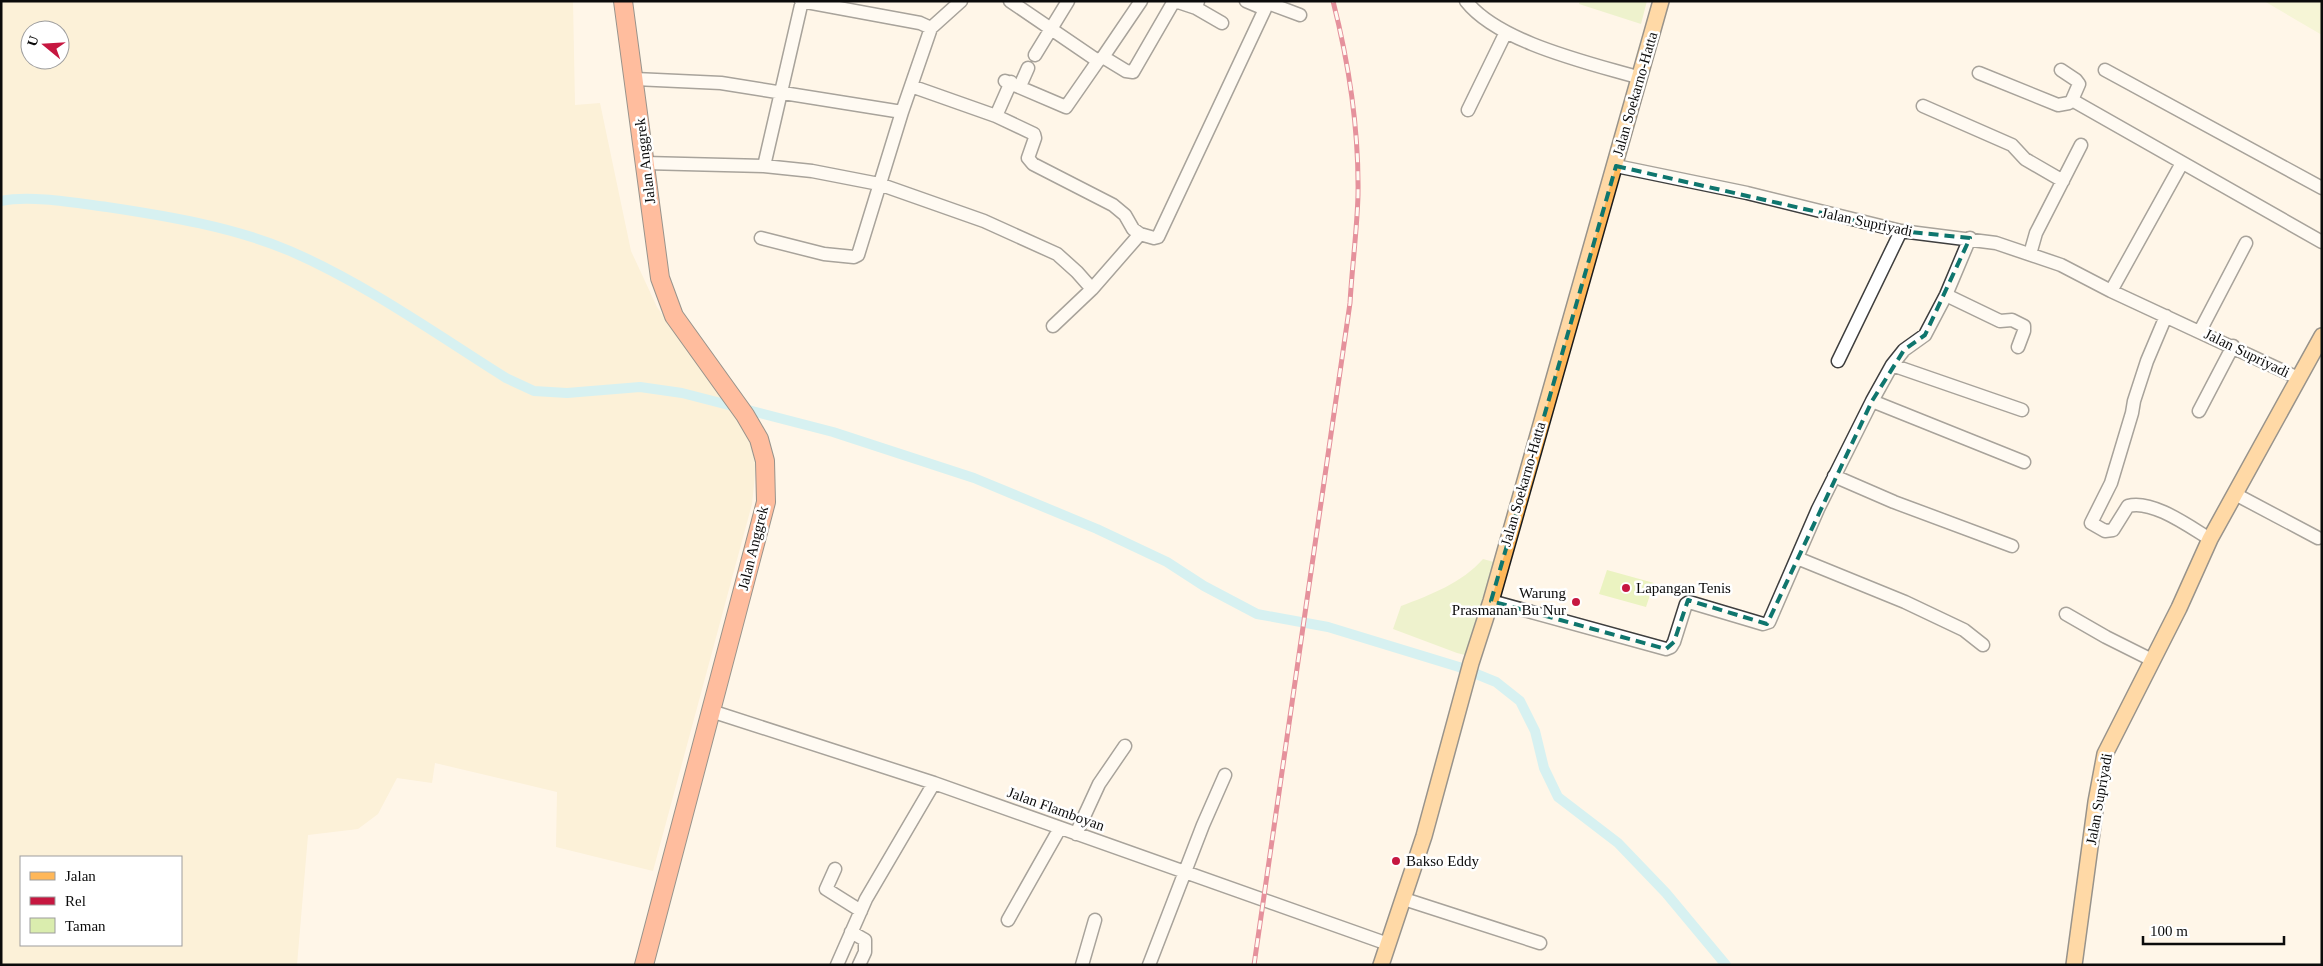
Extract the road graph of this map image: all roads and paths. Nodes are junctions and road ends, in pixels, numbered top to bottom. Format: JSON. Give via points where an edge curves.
{"nodes":[{"id":1,"x":624,"y":1,"type":"edge"},
{"id":2,"x":961,"y":1,"type":"edge"},
{"id":3,"x":1010,"y":1,"type":"edge"},
{"id":4,"x":1068,"y":1,"type":"edge"},
{"id":5,"x":1174,"y":1,"type":"edge"},
{"id":6,"x":1246,"y":1,"type":"edge"},
{"id":7,"x":1466,"y":1,"type":"edge"},
{"id":8,"x":1661,"y":1,"type":"edge"},
{"id":9,"x":806,"y":2,"type":"edge"},
{"id":10,"x":1137,"y":2,"type":"edge"},
{"id":11,"x":1267,"y":4,"type":"edge"},
{"id":12,"x":1197,"y":5,"type":"edge"},
{"id":13,"x":1300,"y":15,"type":"dead end"},
{"id":14,"x":1222,"y":23,"type":"dead end"},
{"id":15,"x":931,"y":28,"type":"junction"},
{"id":16,"x":1050,"y":29,"type":"junction"},
{"id":17,"x":1506,"y":32,"type":"junction"},
{"id":18,"x":1035,"y":55,"type":"dead end"},
{"id":19,"x":1100,"y":59,"type":"junction"},
{"id":20,"x":1028,"y":68,"type":"dead end"},
{"id":21,"x":2060,"y":70,"type":"dead end"},
{"id":22,"x":2105,"y":70,"type":"dead end"},
{"id":23,"x":1979,"y":73,"type":"dead end"},
{"id":24,"x":1640,"y":78,"type":"junction"},
{"id":25,"x":635,"y":79,"type":"junction"},
{"id":26,"x":1012,"y":83,"type":"junction"},
{"id":27,"x":912,"y":86,"type":"junction"},
{"id":28,"x":781,"y":94,"type":"junction"},
{"id":29,"x":2072,"y":100,"type":"junction"},
{"id":30,"x":1923,"y":106,"type":"dead end"},
{"id":31,"x":1468,"y":110,"type":"dead end"},
{"id":32,"x":902,"y":112,"type":"junction"},
{"id":33,"x":996,"y":116,"type":"junction"},
{"id":34,"x":2081,"y":145,"type":"dead end"},
{"id":35,"x":645,"y":164,"type":"junction"},
{"id":36,"x":2182,"y":164,"type":"junction"},
{"id":37,"x":764,"y":166,"type":"junction"},
{"id":38,"x":1616,"y":166,"type":"junction"},
{"id":39,"x":2063,"y":181,"type":"junction"},
{"id":40,"x":879,"y":184,"type":"junction"},
{"id":41,"x":2322,"y":188,"type":"edge"},
{"id":42,"x":1901,"y":231,"type":"junction"},
{"id":43,"x":1140,"y":234,"type":"junction"},
{"id":44,"x":761,"y":238,"type":"dead end"},
{"id":45,"x":1970,"y":238,"type":"junction"},
{"id":46,"x":2322,"y":242,"type":"edge"},
{"id":47,"x":2246,"y":243,"type":"dead end"},
{"id":48,"x":2030,"y":254,"type":"junction"},
{"id":49,"x":1092,"y":289,"type":"junction"},
{"id":50,"x":2111,"y":291,"type":"junction"},
{"id":51,"x":1946,"y":295,"type":"junction"},
{"id":52,"x":2166,"y":316,"type":"junction"},
{"id":53,"x":1053,"y":326,"type":"dead end"},
{"id":54,"x":2200,"y":330,"type":"junction"},
{"id":55,"x":2320,"y":341,"type":"edge"},
{"id":56,"x":2233,"y":346,"type":"junction"},
{"id":57,"x":2018,"y":347,"type":"dead end"},
{"id":58,"x":1838,"y":361,"type":"dead end"},
{"id":59,"x":1892,"y":365,"type":"junction"},
{"id":60,"x":2298,"y":378,"type":"junction"},
{"id":61,"x":1872,"y":401,"type":"junction"},
{"id":62,"x":2022,"y":410,"type":"dead end"},
{"id":63,"x":2199,"y":411,"type":"dead end"},
{"id":64,"x":2024,"y":462,"type":"dead end"},
{"id":65,"x":1834,"y":476,"type":"junction"},
{"id":66,"x":2235,"y":494,"type":"junction"},
{"id":67,"x":2318,"y":538,"type":"dead end"},
{"id":68,"x":2210,"y":539,"type":"junction"},
{"id":69,"x":2012,"y":546,"type":"dead end"},
{"id":70,"x":1797,"y":558,"type":"junction"},
{"id":71,"x":1491,"y":601,"type":"junction"},
{"id":72,"x":2066,"y":614,"type":"dead end"},
{"id":73,"x":1983,"y":645,"type":"dead end"},
{"id":74,"x":2152,"y":660,"type":"junction"},
{"id":75,"x":712,"y":711,"type":"junction"},
{"id":76,"x":1125,"y":746,"type":"dead end"},
{"id":77,"x":1225,"y":775,"type":"dead end"},
{"id":78,"x":934,"y":783,"type":"junction"},
{"id":79,"x":1060,"y":828,"type":"junction"},
{"id":80,"x":1076,"y":834,"type":"junction"},
{"id":81,"x":835,"y":870,"type":"dead end"},
{"id":82,"x":1185,"y":874,"type":"junction"},
{"id":83,"x":1404,"y":899,"type":"junction"},
{"id":84,"x":861,"y":910,"type":"junction"},
{"id":85,"x":1008,"y":920,"type":"dead end"},
{"id":86,"x":1095,"y":920,"type":"dead end"},
{"id":87,"x":851,"y":932,"type":"junction"},
{"id":88,"x":1540,"y":943,"type":"dead end"},
{"id":89,"x":1388,"y":944,"type":"junction"},
{"id":90,"x":644,"y":965,"type":"edge"},
{"id":91,"x":837,"y":965,"type":"edge"},
{"id":92,"x":859,"y":965,"type":"edge"},
{"id":93,"x":1082,"y":965,"type":"edge"},
{"id":94,"x":1149,"y":965,"type":"edge"},
{"id":95,"x":1381,"y":965,"type":"edge"},
{"id":96,"x":2074,"y":965,"type":"edge"}],
"edges":[{"from":1,"to":25,"type":"highway","name":"Jalan Anggrek"},
{"from":2,"to":15,"type":"street"},
{"from":3,"to":16,"type":"street"},
{"from":4,"to":16,"type":"street"},
{"from":5,"to":12,"type":"street"},
{"from":5,"to":19,"type":"street","via":[[1133,72]]},
{"from":6,"to":11,"type":"street"},
{"from":7,"to":17,"type":"street"},
{"from":8,"to":24,"type":"main road","name":"Jalan Soekarno-Hatta"},
{"from":9,"to":15,"type":"street","via":[[920,23]]},
{"from":9,"to":28,"type":"street"},
{"from":10,"to":19,"type":"street"},
{"from":11,"to":13,"type":"street"},
{"from":11,"to":43,"type":"street","via":[[1158,237]]},
{"from":12,"to":14,"type":"street"},
{"from":15,"to":27,"type":"street"},
{"from":16,"to":18,"type":"street"},
{"from":16,"to":19,"type":"street"},
{"from":17,"to":24,"type":"street","via":[[1541,47]]},
{"from":17,"to":31,"type":"street"},
{"from":19,"to":26,"type":"street","via":[[1066,107]]},
{"from":20,"to":26,"type":"street"},
{"from":21,"to":29,"type":"street","via":[[2079,84]]},
{"from":22,"to":41,"type":"street"},
{"from":23,"to":29,"type":"street","via":[[2058,105]]},
{"from":24,"to":38,"type":"main road","name":"Jalan Soekarno-Hatta"},
{"from":25,"to":28,"type":"street","via":[[721,83]]},
{"from":25,"to":35,"type":"highway","name":"Jalan Anggrek"},
{"from":26,"to":33,"type":"street"},
{"from":27,"to":32,"type":"street"},
{"from":27,"to":33,"type":"street"},
{"from":28,"to":32,"type":"street"},
{"from":28,"to":37,"type":"street"},
{"from":29,"to":36,"type":"street"},
{"from":30,"to":39,"type":"street","via":[[2012,145],[2037,167]]},
{"from":32,"to":40,"type":"street"},
{"from":33,"to":43,"type":"street","via":[[1035,136],[1028,158],[1033,164],[1113,205]]},
{"from":34,"to":39,"type":"street"},
{"from":35,"to":37,"type":"street"},
{"from":35,"to":75,"type":"highway","name":"Jalan Anggrek","via":[[660,278],[670,307],[745,415],[759,439],[765,461],[766,502]]},
{"from":36,"to":46,"type":"street"},
{"from":36,"to":50,"type":"street"},
{"from":37,"to":40,"type":"street"},
{"from":38,"to":42,"type":"street","name":"Jalan Supriyadi","via":[[1747,193]]},
{"from":38,"to":71,"type":"main road","name":"Jalan Soekarno-Hatta"},
{"from":39,"to":48,"type":"street","via":[[2036,233]]},
{"from":40,"to":44,"type":"street","via":[[858,255],[854,257],[824,254]]},
{"from":40,"to":49,"type":"street","via":[[984,220],[1057,254]]},
{"from":42,"to":45,"type":"street","name":"Jalan Supriyadi"},
{"from":42,"to":58,"type":"street"},
{"from":43,"to":49,"type":"street"},
{"from":45,"to":48,"type":"street","name":"Jalan Supriyadi"},
{"from":45,"to":51,"type":"street"},
{"from":47,"to":54,"type":"street"},
{"from":48,"to":50,"type":"street","name":"Jalan Supriyadi","via":[[2061,265]]},
{"from":49,"to":53,"type":"street"},
{"from":50,"to":52,"type":"street","name":"Jalan Supriyadi"},
{"from":51,"to":57,"type":"street","via":[[2000,321],[2012,320],[2024,326]]},
{"from":51,"to":59,"type":"street","via":[[1925,335],[1904,350]]},
{"from":52,"to":54,"type":"street","name":"Jalan Supriyadi"},
{"from":52,"to":68,"type":"street","via":[[2147,361],[2111,483],[2091,523],[2104,531],[2113,530],[2128,506],[2140,505],[2158,510]]},
{"from":54,"to":56,"type":"street","name":"Jalan Supriyadi"},
{"from":55,"to":60,"type":"main road"},
{"from":56,"to":60,"type":"street","name":"Jalan Supriyadi"},
{"from":56,"to":63,"type":"street"},
{"from":59,"to":61,"type":"street"},
{"from":59,"to":62,"type":"street"},
{"from":60,"to":66,"type":"main road","name":"Jalan Supriyadi"},
{"from":61,"to":64,"type":"street"},
{"from":61,"to":65,"type":"street"},
{"from":65,"to":69,"type":"street"},
{"from":65,"to":70,"type":"street"},
{"from":66,"to":67,"type":"street"},
{"from":66,"to":68,"type":"main road","name":"Jalan Supriyadi"},
{"from":68,"to":74,"type":"main road","name":"Jalan Supriyadi"},
{"from":70,"to":71,"type":"street","via":[[1766,624],[1689,602],[1674,642],[1666,649]]},
{"from":70,"to":73,"type":"street","via":[[1905,602],[1964,630]]},
{"from":71,"to":83,"type":"main road","name":"Jalan Soekarno-Hatta"},
{"from":72,"to":74,"type":"street"},
{"from":74,"to":96,"type":"main road","name":"Jalan Supriyadi","via":[[2103,760]]},
{"from":75,"to":78,"type":"street","name":"Jalan Flamboyan"},
{"from":75,"to":90,"type":"highway","name":"Jalan Anggrek"},
{"from":76,"to":80,"type":"street","via":[[1099,784]]},
{"from":77,"to":82,"type":"street"},
{"from":78,"to":79,"type":"street","name":"Jalan Flamboyan"},
{"from":78,"to":84,"type":"street"},
{"from":79,"to":80,"type":"street","name":"Jalan Flamboyan"},
{"from":79,"to":85,"type":"street"},
{"from":80,"to":82,"type":"street","name":"Jalan Flamboyan"},
{"from":81,"to":84,"type":"street","via":[[826,889]]},
{"from":82,"to":89,"type":"street","name":"Jalan Flamboyan"},
{"from":82,"to":94,"type":"street"},
{"from":83,"to":88,"type":"street"},
{"from":83,"to":89,"type":"main road","name":"Jalan Soekarno-Hatta"},
{"from":84,"to":87,"type":"street"},
{"from":86,"to":93,"type":"street"},
{"from":87,"to":91,"type":"street"},
{"from":87,"to":92,"type":"street","via":[[865,940],[865,952]]},
{"from":89,"to":95,"type":"main road","name":"Jalan Soekarno-Hatta"}]}
